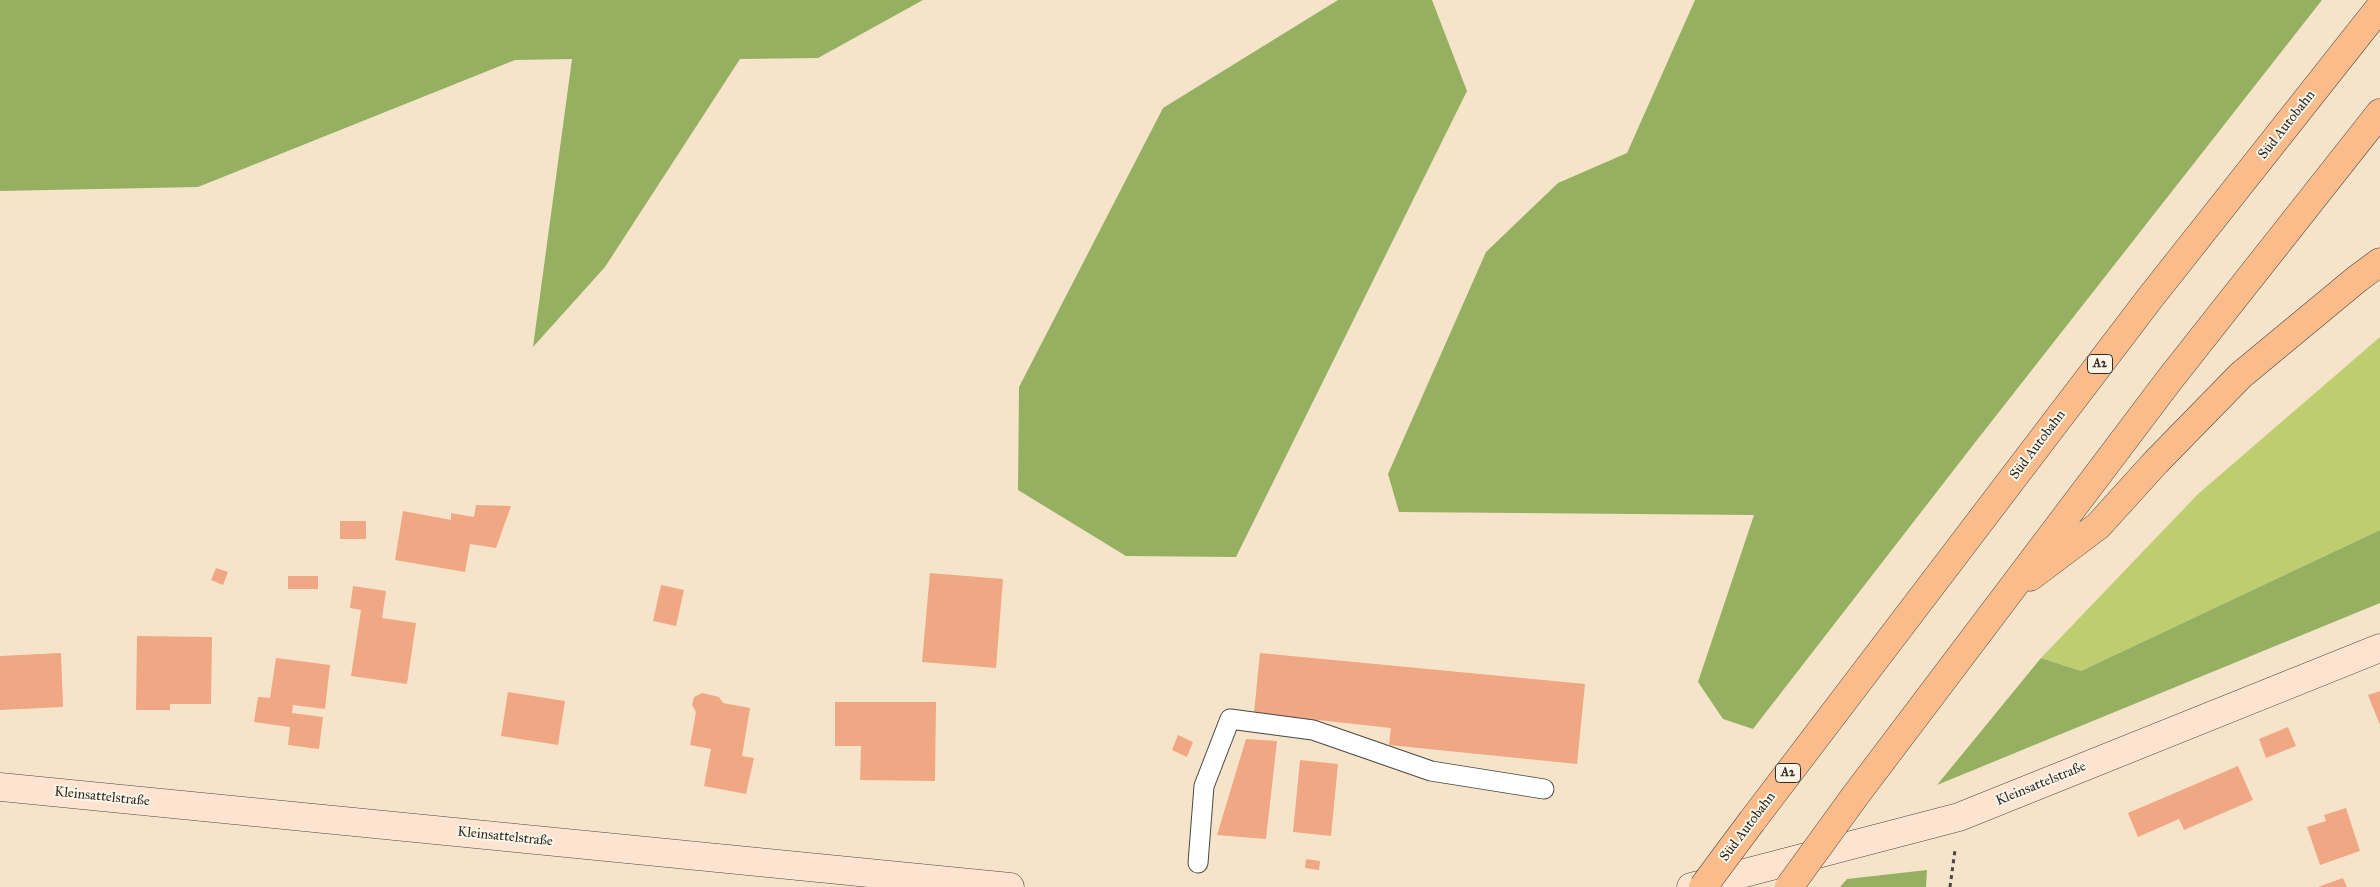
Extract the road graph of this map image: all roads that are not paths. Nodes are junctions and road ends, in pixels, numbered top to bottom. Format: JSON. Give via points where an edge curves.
{"nodes":[{"id":1,"x":2380,"y":7,"type":"edge"},
{"id":2,"x":2380,"y":114,"type":"edge"},
{"id":3,"x":2380,"y":262,"type":"edge"},
{"id":4,"x":2005,"y":596,"type":"junction"},
{"id":5,"x":2380,"y":648,"type":"edge"},
{"id":6,"x":0,"y":787,"type":"edge"},
{"id":7,"x":1544,"y":789,"type":"dead end"},
{"id":8,"x":1198,"y":863,"type":"dead end"},
{"id":9,"x":1010,"y":887,"type":"edge"},
{"id":10,"x":1691,"y":887,"type":"edge"},
{"id":11,"x":1703,"y":887,"type":"edge"},
{"id":12,"x":1789,"y":887,"type":"edge"}],
"edges":[{"from":1,"to":11,"type":"highway","name":"Süd Autobahn","number":"A2","bridge":true,"via":[[2144,306]]},
{"from":2,"to":4,"type":"highway","via":[[2170,379]]},
{"from":3,"to":4,"type":"highway","via":[[2241,375],[2098,526]]},
{"from":4,"to":12,"type":"highway","bridge":true},
{"from":5,"to":10,"type":"main road","name":"Kleinsattelstraße","via":[[1959,817]]},
{"from":6,"to":9,"type":"main road","name":"Kleinsattelstraße"},
{"from":7,"to":8,"type":"lane","via":[[1431,771],[1313,730],[1230,719],[1204,786]]}]}
